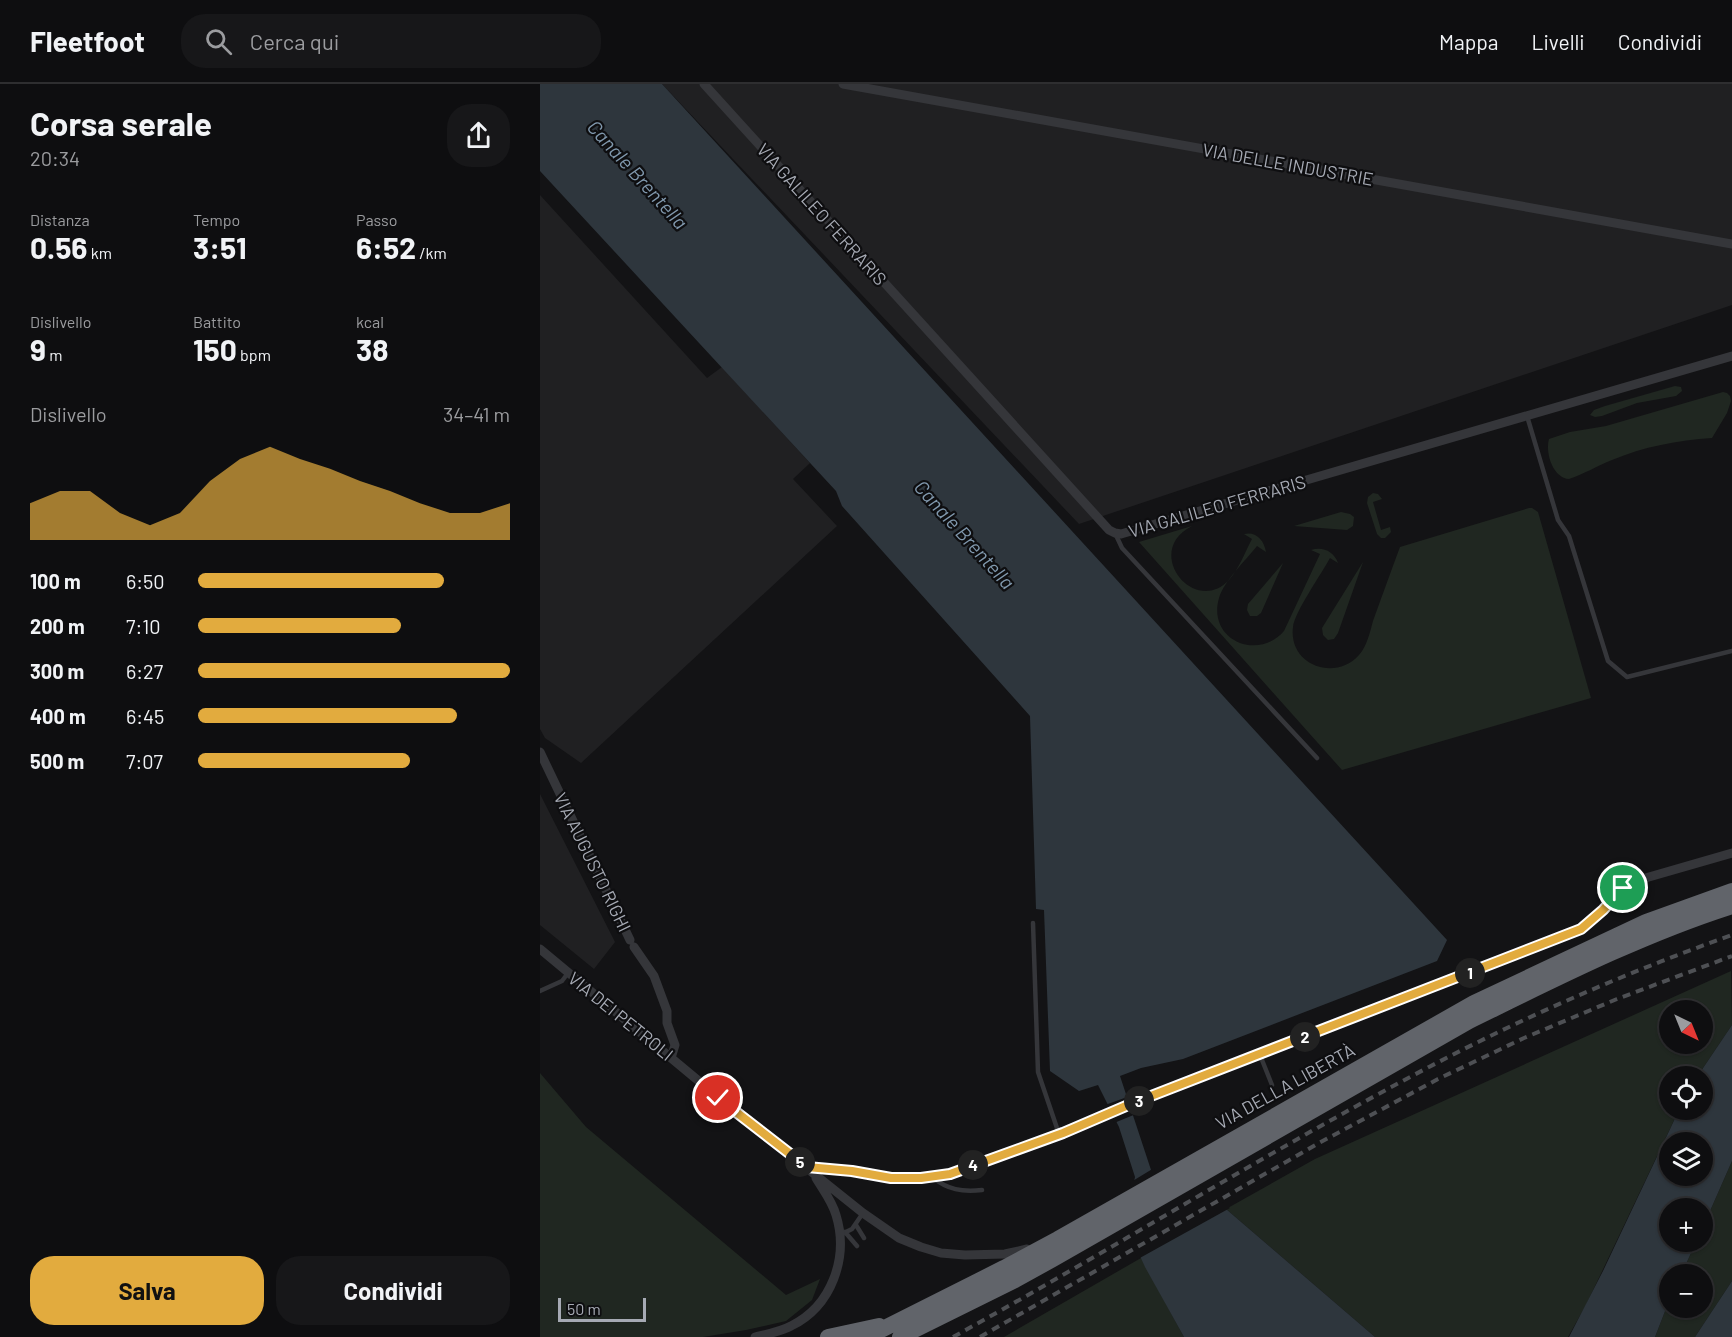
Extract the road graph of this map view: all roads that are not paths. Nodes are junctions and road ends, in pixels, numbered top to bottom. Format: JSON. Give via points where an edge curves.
{"nodes":[{"id":1,"x":704,"y":84,"type":"edge"},
{"id":2,"x":843,"y":84,"type":"edge"},
{"id":3,"x":1732,"y":243,"type":"edge"},
{"id":4,"x":1732,"y":357,"type":"edge"},
{"id":5,"x":1527,"y":416,"type":"junction"},
{"id":6,"x":1115,"y":533,"type":"junction"},
{"id":7,"x":1732,"y":651,"type":"edge"},
{"id":8,"x":540,"y":752,"type":"edge"},
{"id":9,"x":1317,"y":758,"type":"dead end"},
{"id":10,"x":1732,"y":853,"type":"edge"},
{"id":11,"x":1732,"y":891,"type":"edge"},
{"id":12,"x":1732,"y":906,"type":"edge"},
{"id":13,"x":1034,"y":923,"type":"dead end"},
{"id":14,"x":540,"y":949,"type":"edge"},
{"id":15,"x":568,"y":973,"type":"junction"},
{"id":16,"x":540,"y":983,"type":"edge"},
{"id":17,"x":546,"y":988,"type":"junction"},
{"id":18,"x":540,"y":991,"type":"edge"},
{"id":19,"x":1260,"y":1055,"type":"junction"},
{"id":20,"x":671,"y":1058,"type":"junction"},
{"id":21,"x":1272,"y":1085,"type":"dead end"},
{"id":22,"x":1059,"y":1134,"type":"junction"},
{"id":23,"x":1220,"y":1154,"type":"junction"},
{"id":24,"x":810,"y":1170,"type":"junction"},
{"id":25,"x":932,"y":1177,"type":"junction"},
{"id":26,"x":982,"y":1190,"type":"dead end"},
{"id":27,"x":853,"y":1204,"type":"junction"},
{"id":28,"x":863,"y":1213,"type":"junction"},
{"id":29,"x":836,"y":1214,"type":"junction"},
{"id":30,"x":856,"y":1225,"type":"junction"},
{"id":31,"x":1086,"y":1231,"type":"junction"},
{"id":32,"x":842,"y":1234,"type":"junction"},
{"id":33,"x":864,"y":1238,"type":"dead end"},
{"id":34,"x":1058,"y":1239,"type":"junction"},
{"id":35,"x":857,"y":1246,"type":"dead end"},
{"id":36,"x":900,"y":1329,"type":"edge"},
{"id":37,"x":755,"y":1337,"type":"edge"},
{"id":38,"x":828,"y":1337,"type":"edge"},
{"id":39,"x":867,"y":1337,"type":"edge"},
{"id":40,"x":925,"y":1337,"type":"edge"}],
"edges":[{"from":1,"to":6,"type":"street","name":"VIA GALILEO FERRARIS"},
{"from":2,"to":3,"type":"street","name":"VIA DELLE INDUSTRIE"},
{"from":4,"to":5,"type":"street","name":"VIA GALILEO FERRARIS"},
{"from":5,"to":6,"type":"street","name":"VIA GALILEO FERRARIS"},
{"from":5,"to":7,"type":"lane","via":[[1558,520],[1569,536],[1608,661],[1627,677]]},
{"from":6,"to":9,"type":"lane","via":[[1122,548]]},
{"from":8,"to":20,"type":"street","name":"VIA AUGUSTO RIGHI","via":[[632,944],[654,976],[675,1045]]},
{"from":10,"to":19,"type":"street","via":[[1642,879],[1623,888],[1581,929]]},
{"from":11,"to":23,"type":"highway","name":"VIA DELLA LIBERTÀ","via":[[1646,922],[1474,1003]]},
{"from":12,"to":23,"type":"highway","name":"VIA DELLA LIBERTÀ","via":[[1650,935],[1479,1016]]},
{"from":13,"to":22,"type":"lane","via":[[1038,1072]]},
{"from":14,"to":15,"type":"street","name":"VIA DEI PETROLI"},
{"from":15,"to":17,"type":"lane","via":[[562,981]]},
{"from":15,"to":20,"type":"street","name":"VIA DEI PETROLI"},
{"from":16,"to":17,"type":"lane"},
{"from":17,"to":18,"type":"lane"},
{"from":19,"to":21,"type":"lane"},
{"from":19,"to":22,"type":"street"},
{"from":20,"to":24,"type":"street","name":"VIA DEI PETROLI"},
{"from":22,"to":25,"type":"street"},
{"from":23,"to":31,"type":"highway","name":"VIA DELLA LIBERTÀ"},
{"from":24,"to":25,"type":"street","via":[[852,1171],[891,1178]]},
{"from":24,"to":27,"type":"street","name":"VIA DEI PETROLI"},
{"from":24,"to":29,"type":"street","name":"VIA DEI PETROLI"},
{"from":25,"to":26,"type":"lane","via":[[954,1190]]},
{"from":27,"to":28,"type":"street","name":"VIA DEI PETROLI"},
{"from":27,"to":29,"type":"street"},
{"from":28,"to":30,"type":"lane"},
{"from":28,"to":34,"type":"street","name":"VIA DEI PETROLI","via":[[899,1238],[942,1253],[1005,1254]]},
{"from":29,"to":32,"type":"street","name":"VIA DEI PETROLI"},
{"from":30,"to":32,"type":"lane"},
{"from":30,"to":33,"type":"lane"},
{"from":31,"to":34,"type":"highway","name":"VIA DELLA LIBERTÀ"},
{"from":31,"to":36,"type":"highway","name":"VIA DELLA LIBERTÀ","via":[[1015,1280]]},
{"from":31,"to":40,"type":"highway","via":[[996,1297]]},
{"from":32,"to":35,"type":"lane"},
{"from":32,"to":37,"type":"street","name":"VIA DEI PETROLI","via":[[837,1270],[824,1300],[789,1327]]},
{"from":34,"to":36,"type":"highway","name":"VIA DELLA LIBERTÀ"},
{"from":36,"to":38,"type":"highway"},
{"from":36,"to":39,"type":"highway","name":"VIA DELLA LIBERTÀ"}]}
